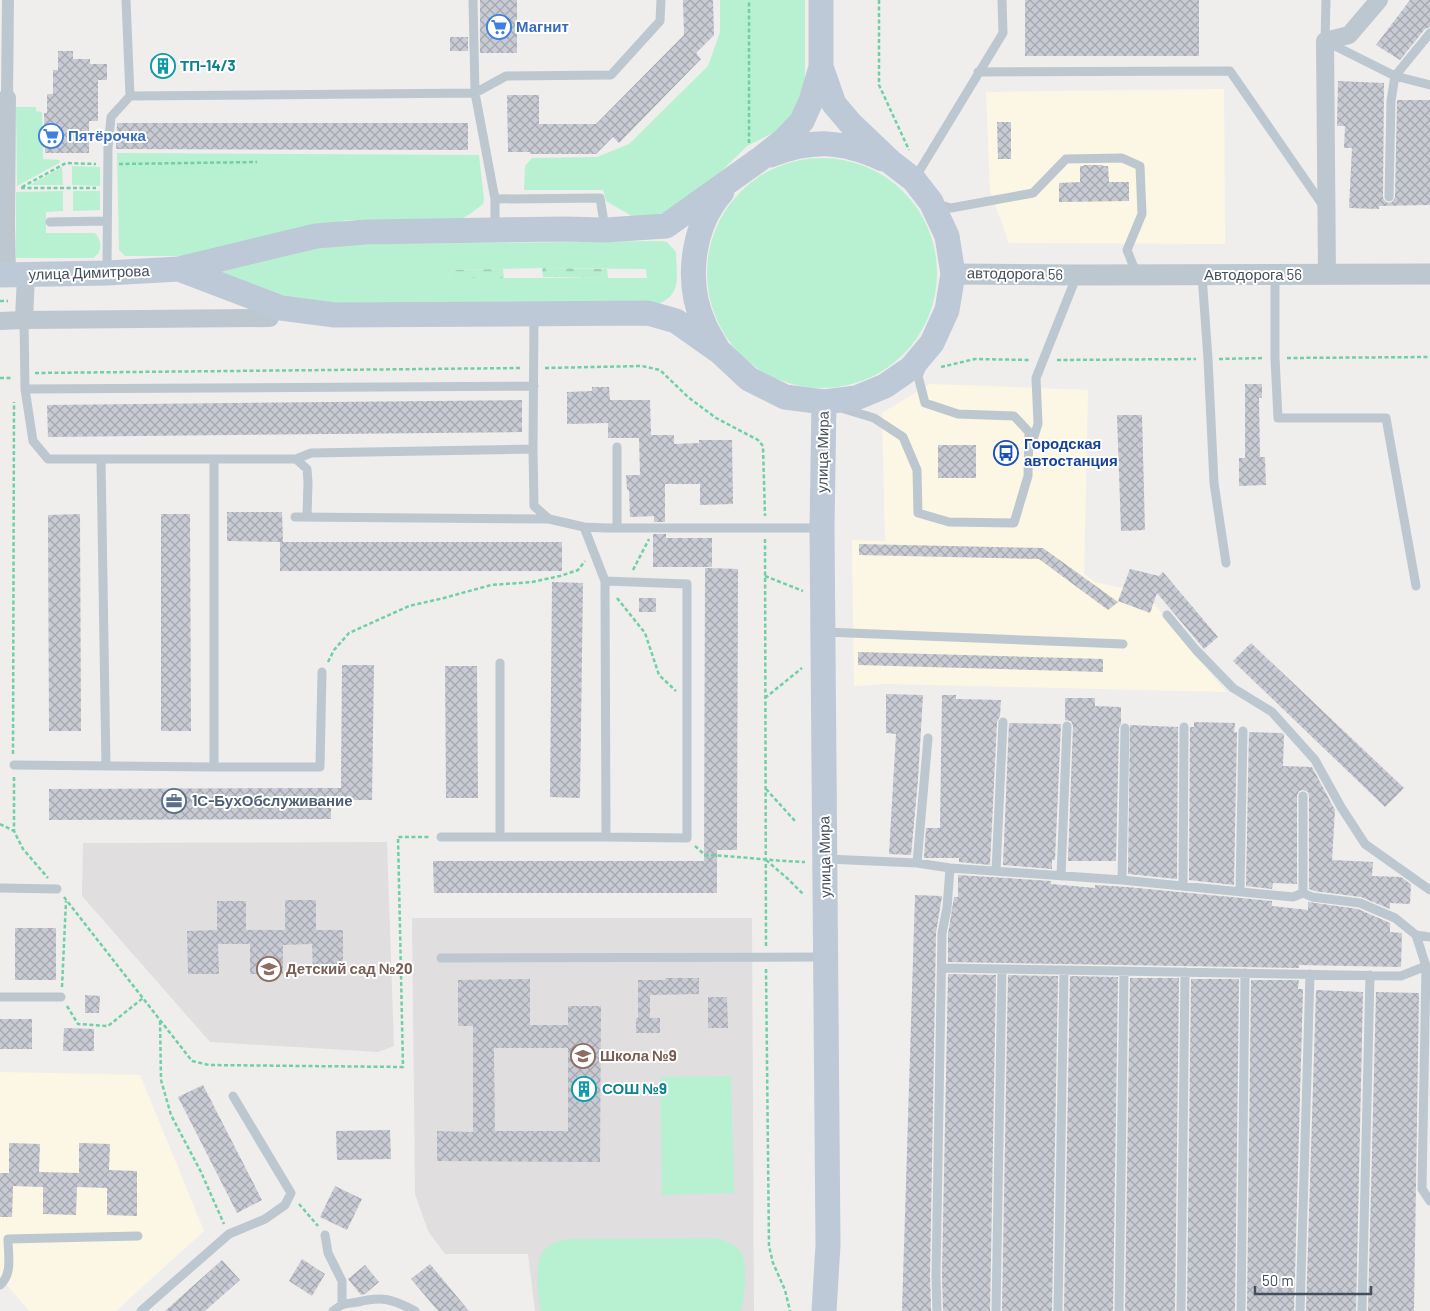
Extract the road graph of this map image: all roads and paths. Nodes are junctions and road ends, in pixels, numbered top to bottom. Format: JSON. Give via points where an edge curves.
{"nodes":[{"id":1,"x":8,"y":0,"type":"edge"},
{"id":2,"x":126,"y":0,"type":"edge"},
{"id":3,"x":473,"y":0,"type":"edge"},
{"id":4,"x":661,"y":0,"type":"edge"},
{"id":5,"x":749,"y":0,"type":"edge"},
{"id":6,"x":821,"y":0,"type":"edge"},
{"id":7,"x":879,"y":0,"type":"edge"},
{"id":8,"x":1002,"y":0,"type":"edge"},
{"id":9,"x":1326,"y":0,"type":"edge"},
{"id":10,"x":1379,"y":0,"type":"edge"},
{"id":11,"x":1430,"y":33,"type":"edge"},
{"id":12,"x":1326,"y":41,"type":"junction"},
{"id":13,"x":821,"y":67,"type":"junction"},
{"id":14,"x":978,"y":72,"type":"junction"},
{"id":15,"x":1395,"y":76,"type":"junction"},
{"id":16,"x":1430,"y":85,"type":"edge"},
{"id":17,"x":476,"y":93,"type":"junction"},
{"id":18,"x":130,"y":96,"type":"junction"},
{"id":19,"x":4,"y":98,"type":"edge"},
{"id":20,"x":902,"y":159,"type":"junction"},
{"id":21,"x":257,"y":162,"type":"dead end"},
{"id":22,"x":108,"y":164,"type":"junction"},
{"id":23,"x":749,"y":167,"type":"junction"},
{"id":24,"x":914,"y":180,"type":"junction"},
{"id":25,"x":14,"y":188,"type":"junction"},
{"id":26,"x":107,"y":188,"type":"junction"},
{"id":27,"x":1389,"y":197,"type":"dead end"},
{"id":28,"x":495,"y":199,"type":"junction"},
{"id":29,"x":931,"y":202,"type":"junction"},
{"id":30,"x":1326,"y":210,"type":"junction"},
{"id":31,"x":107,"y":221,"type":"junction"},
{"id":32,"x":50,"y":222,"type":"dead end"},
{"id":33,"x":3,"y":225,"type":"edge"},
{"id":34,"x":495,"y":230,"type":"junction"},
{"id":35,"x":606,"y":230,"type":"junction"},
{"id":36,"x":179,"y":269,"type":"junction"},
{"id":37,"x":107,"y":273,"type":"junction"},
{"id":38,"x":952,"y":274,"type":"junction"},
{"id":39,"x":1430,"y":274,"type":"edge"},
{"id":40,"x":11,"y":275,"type":"edge"},
{"id":41,"x":1076,"y":275,"type":"junction"},
{"id":42,"x":1137,"y":275,"type":"junction"},
{"id":43,"x":1202,"y":275,"type":"junction"},
{"id":44,"x":1275,"y":275,"type":"junction"},
{"id":45,"x":1327,"y":275,"type":"junction"},
{"id":46,"x":534,"y":315,"type":"junction"},
{"id":47,"x":270,"y":318,"type":"dead end"},
{"id":48,"x":0,"y":320,"type":"edge"},
{"id":49,"x":24,"y":320,"type":"junction"},
{"id":50,"x":932,"y":344,"type":"junction"},
{"id":51,"x":720,"y":352,"type":"junction"},
{"id":52,"x":1429,"y":356,"type":"edge"},
{"id":53,"x":1275,"y":358,"type":"junction"},
{"id":54,"x":1208,"y":359,"type":"junction"},
{"id":55,"x":1044,"y":360,"type":"junction"},
{"id":56,"x":941,"y":367,"type":"dead end"},
{"id":57,"x":534,"y":368,"type":"junction"},
{"id":58,"x":25,"y":373,"type":"junction"},
{"id":59,"x":0,"y":378,"type":"edge"},
{"id":60,"x":534,"y":386,"type":"junction"},
{"id":61,"x":25,"y":389,"type":"junction"},
{"id":62,"x":14,"y":401,"type":"dead end"},
{"id":63,"x":824,"y":402,"type":"junction"},
{"id":64,"x":618,"y":447,"type":"dead end"},
{"id":65,"x":533,"y":449,"type":"junction"},
{"id":66,"x":1029,"y":453,"type":"junction"},
{"id":67,"x":101,"y":460,"type":"junction"},
{"id":68,"x":214,"y":460,"type":"junction"},
{"id":69,"x":296,"y":460,"type":"junction"},
{"id":70,"x":294,"y":517,"type":"dead end"},
{"id":71,"x":306,"y":517,"type":"junction"},
{"id":72,"x":549,"y":518,"type":"junction"},
{"id":73,"x":584,"y":527,"type":"junction"},
{"id":74,"x":617,"y":528,"type":"junction"},
{"id":75,"x":654,"y":528,"type":"junction"},
{"id":76,"x":765,"y":528,"type":"junction"},
{"id":77,"x":822,"y":528,"type":"junction"},
{"id":78,"x":593,"y":550,"type":"junction"},
{"id":79,"x":1226,"y":563,"type":"dead end"},
{"id":80,"x":765,"y":576,"type":"junction"},
{"id":81,"x":605,"y":581,"type":"junction"},
{"id":82,"x":627,"y":582,"type":"junction"},
{"id":83,"x":1416,"y":586,"type":"dead end"},
{"id":84,"x":804,"y":592,"type":"dead end"},
{"id":85,"x":1167,"y":615,"type":"dead end"},
{"id":86,"x":822,"y":632,"type":"junction"},
{"id":87,"x":1123,"y":644,"type":"dead end"},
{"id":88,"x":500,"y":663,"type":"dead end"},
{"id":89,"x":802,"y":668,"type":"dead end"},
{"id":90,"x":322,"y":672,"type":"joint"},
{"id":91,"x":765,"y":698,"type":"junction"},
{"id":92,"x":687,"y":703,"type":"junction"},
{"id":93,"x":1003,"y":722,"type":"dead end"},
{"id":94,"x":1067,"y":726,"type":"dead end"},
{"id":95,"x":1184,"y":727,"type":"dead end"},
{"id":96,"x":1125,"y":728,"type":"dead end"},
{"id":97,"x":1243,"y":731,"type":"dead end"},
{"id":98,"x":928,"y":738,"type":"dead end"},
{"id":99,"x":14,"y":765,"type":"junction"},
{"id":100,"x":106,"y":766,"type":"junction"},
{"id":101,"x":214,"y":767,"type":"junction"},
{"id":102,"x":766,"y":789,"type":"junction"},
{"id":103,"x":1303,"y":796,"type":"dead end"},
{"id":104,"x":795,"y":821,"type":"dead end"},
{"id":105,"x":0,"y":824,"type":"edge"},
{"id":106,"x":14,"y":831,"type":"junction"},
{"id":107,"x":441,"y":837,"type":"joint"},
{"id":108,"x":500,"y":837,"type":"junction"},
{"id":109,"x":606,"y":837,"type":"junction"},
{"id":110,"x":687,"y":838,"type":"junction"},
{"id":111,"x":766,"y":860,"type":"junction"},
{"id":112,"x":815,"y":860,"type":"junction"},
{"id":113,"x":917,"y":863,"type":"junction"},
{"id":114,"x":950,"y":868,"type":"junction"},
{"id":115,"x":996,"y":871,"type":"junction"},
{"id":116,"x":1060,"y":876,"type":"junction"},
{"id":117,"x":1122,"y":880,"type":"junction"},
{"id":118,"x":1183,"y":886,"type":"junction"},
{"id":119,"x":0,"y":888,"type":"edge"},
{"id":120,"x":57,"y":889,"type":"junction"},
{"id":121,"x":1430,"y":890,"type":"edge"},
{"id":122,"x":1240,"y":891,"type":"junction"},
{"id":123,"x":1303,"y":892,"type":"junction"},
{"id":124,"x":805,"y":896,"type":"dead end"},
{"id":125,"x":66,"y":901,"type":"junction"},
{"id":126,"x":1416,"y":934,"type":"junction"},
{"id":127,"x":1430,"y":937,"type":"edge"},
{"id":128,"x":826,"y":957,"type":"junction"},
{"id":129,"x":441,"y":958,"type":"dead end"},
{"id":130,"x":766,"y":958,"type":"junction"},
{"id":131,"x":1426,"y":966,"type":"junction"},
{"id":132,"x":942,"y":968,"type":"junction"},
{"id":133,"x":1002,"y":969,"type":"junction"},
{"id":134,"x":1064,"y":970,"type":"junction"},
{"id":135,"x":1124,"y":971,"type":"junction"},
{"id":136,"x":1185,"y":972,"type":"junction"},
{"id":137,"x":1245,"y":973,"type":"junction"},
{"id":138,"x":1310,"y":974,"type":"junction"},
{"id":139,"x":1370,"y":976,"type":"junction"},
{"id":140,"x":0,"y":997,"type":"edge"},
{"id":141,"x":61,"y":997,"type":"junction"},
{"id":142,"x":143,"y":998,"type":"junction"},
{"id":143,"x":160,"y":1020,"type":"junction"},
{"id":144,"x":233,"y":1096,"type":"dead end"},
{"id":145,"x":290,"y":1195,"type":"junction"},
{"id":146,"x":1430,"y":1201,"type":"edge"},
{"id":147,"x":229,"y":1234,"type":"junction"},
{"id":148,"x":325,"y":1235,"type":"joint"},
{"id":149,"x":138,"y":1236,"type":"dead end"},
{"id":150,"x":0,"y":1284,"type":"edge"},
{"id":151,"x":342,"y":1303,"type":"junction"},
{"id":152,"x":141,"y":1311,"type":"edge"},
{"id":153,"x":332,"y":1311,"type":"edge"},
{"id":154,"x":415,"y":1311,"type":"edge"},
{"id":155,"x":790,"y":1311,"type":"edge"},
{"id":156,"x":824,"y":1311,"type":"edge"},
{"id":157,"x":937,"y":1311,"type":"edge"},
{"id":158,"x":996,"y":1311,"type":"edge"},
{"id":159,"x":1058,"y":1311,"type":"edge"},
{"id":160,"x":1119,"y":1311,"type":"edge"},
{"id":161,"x":1181,"y":1311,"type":"edge"},
{"id":162,"x":1241,"y":1311,"type":"edge"},
{"id":163,"x":1300,"y":1311,"type":"edge"},
{"id":164,"x":1362,"y":1311,"type":"edge"}],
"edges":[{"from":1,"to":19,"type":"street"},
{"from":2,"to":18,"type":"lane"},
{"from":3,"to":17,"type":"lane"},
{"from":4,"to":17,"type":"lane","via":[[660,21],[611,75],[506,76]]},
{"from":5,"to":23,"type":"path"},
{"from":6,"to":13,"type":"main road"},
{"from":7,"to":20,"type":"path","via":[[879,85]]},
{"from":8,"to":14,"type":"lane","via":[[1004,32]]},
{"from":9,"to":12,"type":"lane"},
{"from":10,"to":12,"type":"street","via":[[1349,35]]},
{"from":11,"to":15,"type":"lane"},
{"from":12,"to":15,"type":"lane"},
{"from":12,"to":30,"type":"street"},
{"from":13,"to":20,"type":"main road","via":[[834,104],[851,124]]},
{"from":13,"to":23,"type":"main road","via":[[802,121],[784,140]]},
{"from":14,"to":24,"type":"lane"},
{"from":14,"to":30,"type":"lane","via":[[1230,71]]},
{"from":15,"to":16,"type":"lane"},
{"from":15,"to":27,"type":"lane","via":[[1391,100]]},
{"from":17,"to":18,"type":"lane"},
{"from":17,"to":28,"type":"lane"},
{"from":18,"to":22,"type":"lane","via":[[111,117]]},
{"from":19,"to":25,"type":"street"},
{"from":20,"to":23,"type":"main road","via":[[827,143],[792,147]]},
{"from":20,"to":24,"type":"main road"},
{"from":21,"to":22,"type":"path"},
{"from":22,"to":25,"type":"path","via":[[66,163]]},
{"from":22,"to":26,"type":"lane"},
{"from":23,"to":35,"type":"main road","via":[[666,226]]},
{"from":23,"to":51,"type":"main road","via":[[716,200],[700,228],[693,260],[694,292],[703,324]]},
{"from":24,"to":29,"type":"main road"},
{"from":25,"to":26,"type":"path"},
{"from":25,"to":33,"type":"street"},
{"from":26,"to":31,"type":"lane"},
{"from":28,"to":34,"type":"lane"},
{"from":28,"to":35,"type":"lane","via":[[600,198]]},
{"from":29,"to":38,"type":"main road","via":[[947,236]]},
{"from":29,"to":42,"type":"lane","via":[[951,208],[1034,194],[1066,159],[1122,158],[1140,166],[1142,214],[1127,250]]},
{"from":30,"to":45,"type":"street"},
{"from":31,"to":32,"type":"lane"},
{"from":31,"to":37,"type":"lane"},
{"from":33,"to":40,"type":"street"},
{"from":34,"to":35,"type":"main road"},
{"from":34,"to":36,"type":"main road","via":[[316,236]]},
{"from":36,"to":37,"type":"main road","name":"улица Димитрова"},
{"from":36,"to":46,"type":"main road","via":[[281,308],[335,315]]},
{"from":37,"to":40,"type":"main road","name":"улица Димитрова"},
{"from":38,"to":41,"type":"street","name":"автодорога 56"},
{"from":38,"to":50,"type":"main road","via":[[947,310]]},
{"from":39,"to":45,"type":"street","name":"Автодорога 56"},
{"from":40,"to":49,"type":"street"},
{"from":41,"to":42,"type":"street","name":"Автодорога 56"},
{"from":41,"to":55,"type":"lane"},
{"from":42,"to":43,"type":"street","name":"Автодорога 56"},
{"from":43,"to":44,"type":"street","name":"Автодорога 56"},
{"from":43,"to":54,"type":"lane"},
{"from":44,"to":45,"type":"street","name":"Автодорога 56"},
{"from":44,"to":53,"type":"lane"},
{"from":46,"to":51,"type":"main road","via":[[648,314],[676,321]]},
{"from":46,"to":57,"type":"lane"},
{"from":47,"to":49,"type":"street"},
{"from":48,"to":49,"type":"street"},
{"from":49,"to":58,"type":"lane"},
{"from":50,"to":63,"type":"main road","via":[[911,368],[885,386],[856,398]]},
{"from":50,"to":66,"type":"lane","via":[[918,376],[925,403],[958,414],[1014,416],[1029,432]]},
{"from":51,"to":63,"type":"main road","via":[[749,379],[785,397]]},
{"from":52,"to":53,"type":"path"},
{"from":53,"to":54,"type":"path"},
{"from":53,"to":83,"type":"lane","via":[[1278,418],[1386,418]]},
{"from":54,"to":55,"type":"path"},
{"from":54,"to":79,"type":"lane","via":[[1214,483]]},
{"from":55,"to":56,"type":"path","via":[[975,359]]},
{"from":55,"to":66,"type":"lane","via":[[1036,378],[1038,424]]},
{"from":57,"to":58,"type":"path"},
{"from":57,"to":60,"type":"lane"},
{"from":57,"to":76,"type":"path","via":[[642,366],[660,370],[716,418],[758,440],[763,446]]},
{"from":58,"to":59,"type":"path","via":[[21,378]]},
{"from":58,"to":61,"type":"lane"},
{"from":60,"to":61,"type":"lane"},
{"from":60,"to":65,"type":"lane"},
{"from":61,"to":67,"type":"lane","via":[[33,440],[48,459]]},
{"from":62,"to":99,"type":"path"},
{"from":63,"to":66,"type":"lane","via":[[874,418],[903,437],[917,470],[918,513],[949,522],[1014,523],[1028,476]]},
{"from":63,"to":77,"type":"main road","name":"улица Мира"},
{"from":64,"to":74,"type":"lane"},
{"from":65,"to":69,"type":"lane","via":[[311,453]]},
{"from":65,"to":72,"type":"lane","via":[[534,506]]},
{"from":67,"to":68,"type":"lane"},
{"from":67,"to":100,"type":"lane"},
{"from":68,"to":69,"type":"lane"},
{"from":68,"to":101,"type":"lane"},
{"from":69,"to":71,"type":"lane","via":[[307,469]]},
{"from":70,"to":71,"type":"lane"},
{"from":71,"to":72,"type":"lane"},
{"from":72,"to":73,"type":"lane"},
{"from":73,"to":74,"type":"lane"},
{"from":73,"to":78,"type":"lane"},
{"from":74,"to":75,"type":"lane"},
{"from":75,"to":76,"type":"lane"},
{"from":75,"to":82,"type":"path"},
{"from":76,"to":77,"type":"lane"},
{"from":76,"to":80,"type":"path"},
{"from":77,"to":86,"type":"main road","name":"улица Мира"},
{"from":78,"to":81,"type":"lane"},
{"from":78,"to":90,"type":"path","via":[[578,570],[560,576],[491,585],[409,606],[374,621],[349,633],[334,650]]},
{"from":80,"to":84,"type":"path"},
{"from":80,"to":91,"type":"path"},
{"from":81,"to":82,"type":"lane"},
{"from":81,"to":92,"type":"path","via":[[645,633],[659,675]]},
{"from":81,"to":109,"type":"lane"},
{"from":82,"to":92,"type":"lane","via":[[688,584]]},
{"from":85,"to":121,"type":"lane","via":[[1233,688],[1272,712],[1315,760],[1364,844]]},
{"from":86,"to":87,"type":"lane"},
{"from":86,"to":112,"type":"main road","name":"улица Мира"},
{"from":88,"to":108,"type":"lane"},
{"from":89,"to":91,"type":"path"},
{"from":90,"to":101,"type":"lane","via":[[320,767]]},
{"from":91,"to":102,"type":"path"},
{"from":92,"to":110,"type":"lane"},
{"from":93,"to":115,"type":"lane"},
{"from":94,"to":116,"type":"lane"},
{"from":95,"to":118,"type":"lane"},
{"from":96,"to":117,"type":"lane"},
{"from":97,"to":122,"type":"lane"},
{"from":98,"to":113,"type":"lane"},
{"from":99,"to":100,"type":"lane"},
{"from":99,"to":106,"type":"path"},
{"from":100,"to":101,"type":"lane"},
{"from":102,"to":104,"type":"path"},
{"from":102,"to":111,"type":"path"},
{"from":103,"to":123,"type":"lane"},
{"from":105,"to":106,"type":"path"},
{"from":106,"to":120,"type":"path","via":[[23,849]]},
{"from":107,"to":108,"type":"lane"},
{"from":107,"to":143,"type":"path","via":[[398,837],[402,1067],[209,1065],[192,1061]]},
{"from":108,"to":109,"type":"lane"},
{"from":109,"to":110,"type":"lane"},
{"from":110,"to":111,"type":"path","via":[[705,855]]},
{"from":111,"to":112,"type":"path"},
{"from":111,"to":124,"type":"path"},
{"from":111,"to":130,"type":"path"},
{"from":112,"to":113,"type":"lane"},
{"from":112,"to":128,"type":"main road","name":"улица Мира"},
{"from":113,"to":114,"type":"lane"},
{"from":114,"to":115,"type":"lane"},
{"from":114,"to":132,"type":"lane","via":[[942,933]]},
{"from":115,"to":116,"type":"lane"},
{"from":116,"to":117,"type":"lane"},
{"from":117,"to":118,"type":"lane"},
{"from":118,"to":122,"type":"lane"},
{"from":119,"to":120,"type":"lane"},
{"from":120,"to":125,"type":"path"},
{"from":122,"to":123,"type":"lane","via":[[1293,897]]},
{"from":123,"to":126,"type":"lane","via":[[1312,897],[1360,904],[1395,918]]},
{"from":125,"to":141,"type":"path"},
{"from":125,"to":142,"type":"path"},
{"from":126,"to":127,"type":"lane"},
{"from":126,"to":131,"type":"lane"},
{"from":128,"to":130,"type":"lane"},
{"from":128,"to":156,"type":"main road","name":"улица Мира","via":[[828,1245]]},
{"from":129,"to":130,"type":"lane"},
{"from":130,"to":155,"type":"path","via":[[769,1246]]},
{"from":131,"to":139,"type":"lane","via":[[1401,976]]},
{"from":131,"to":146,"type":"lane","via":[[1422,1188]]},
{"from":132,"to":133,"type":"lane"},
{"from":132,"to":157,"type":"lane"},
{"from":133,"to":134,"type":"lane"},
{"from":133,"to":158,"type":"lane"},
{"from":134,"to":135,"type":"lane"},
{"from":134,"to":159,"type":"lane"},
{"from":135,"to":136,"type":"lane"},
{"from":135,"to":160,"type":"lane"},
{"from":136,"to":137,"type":"lane"},
{"from":136,"to":161,"type":"lane"},
{"from":137,"to":138,"type":"lane"},
{"from":137,"to":162,"type":"lane"},
{"from":138,"to":139,"type":"lane"},
{"from":138,"to":163,"type":"lane"},
{"from":139,"to":164,"type":"lane"},
{"from":140,"to":141,"type":"lane"},
{"from":141,"to":142,"type":"path","via":[[78,1024],[108,1026]]},
{"from":142,"to":143,"type":"path"},
{"from":143,"to":147,"type":"path","via":[[162,1080],[172,1115]]},
{"from":144,"to":145,"type":"lane"},
{"from":145,"to":147,"type":"lane","via":[[285,1205],[265,1219]]},
{"from":145,"to":148,"type":"path"},
{"from":147,"to":152,"type":"lane"},
{"from":148,"to":151,"type":"lane","via":[[328,1253],[342,1281]]},
{"from":149,"to":150,"type":"lane","via":[[8,1239],[9,1271]]},
{"from":151,"to":153,"type":"lane"},
{"from":151,"to":154,"type":"lane","via":[[374,1298],[398,1301]]}]}
